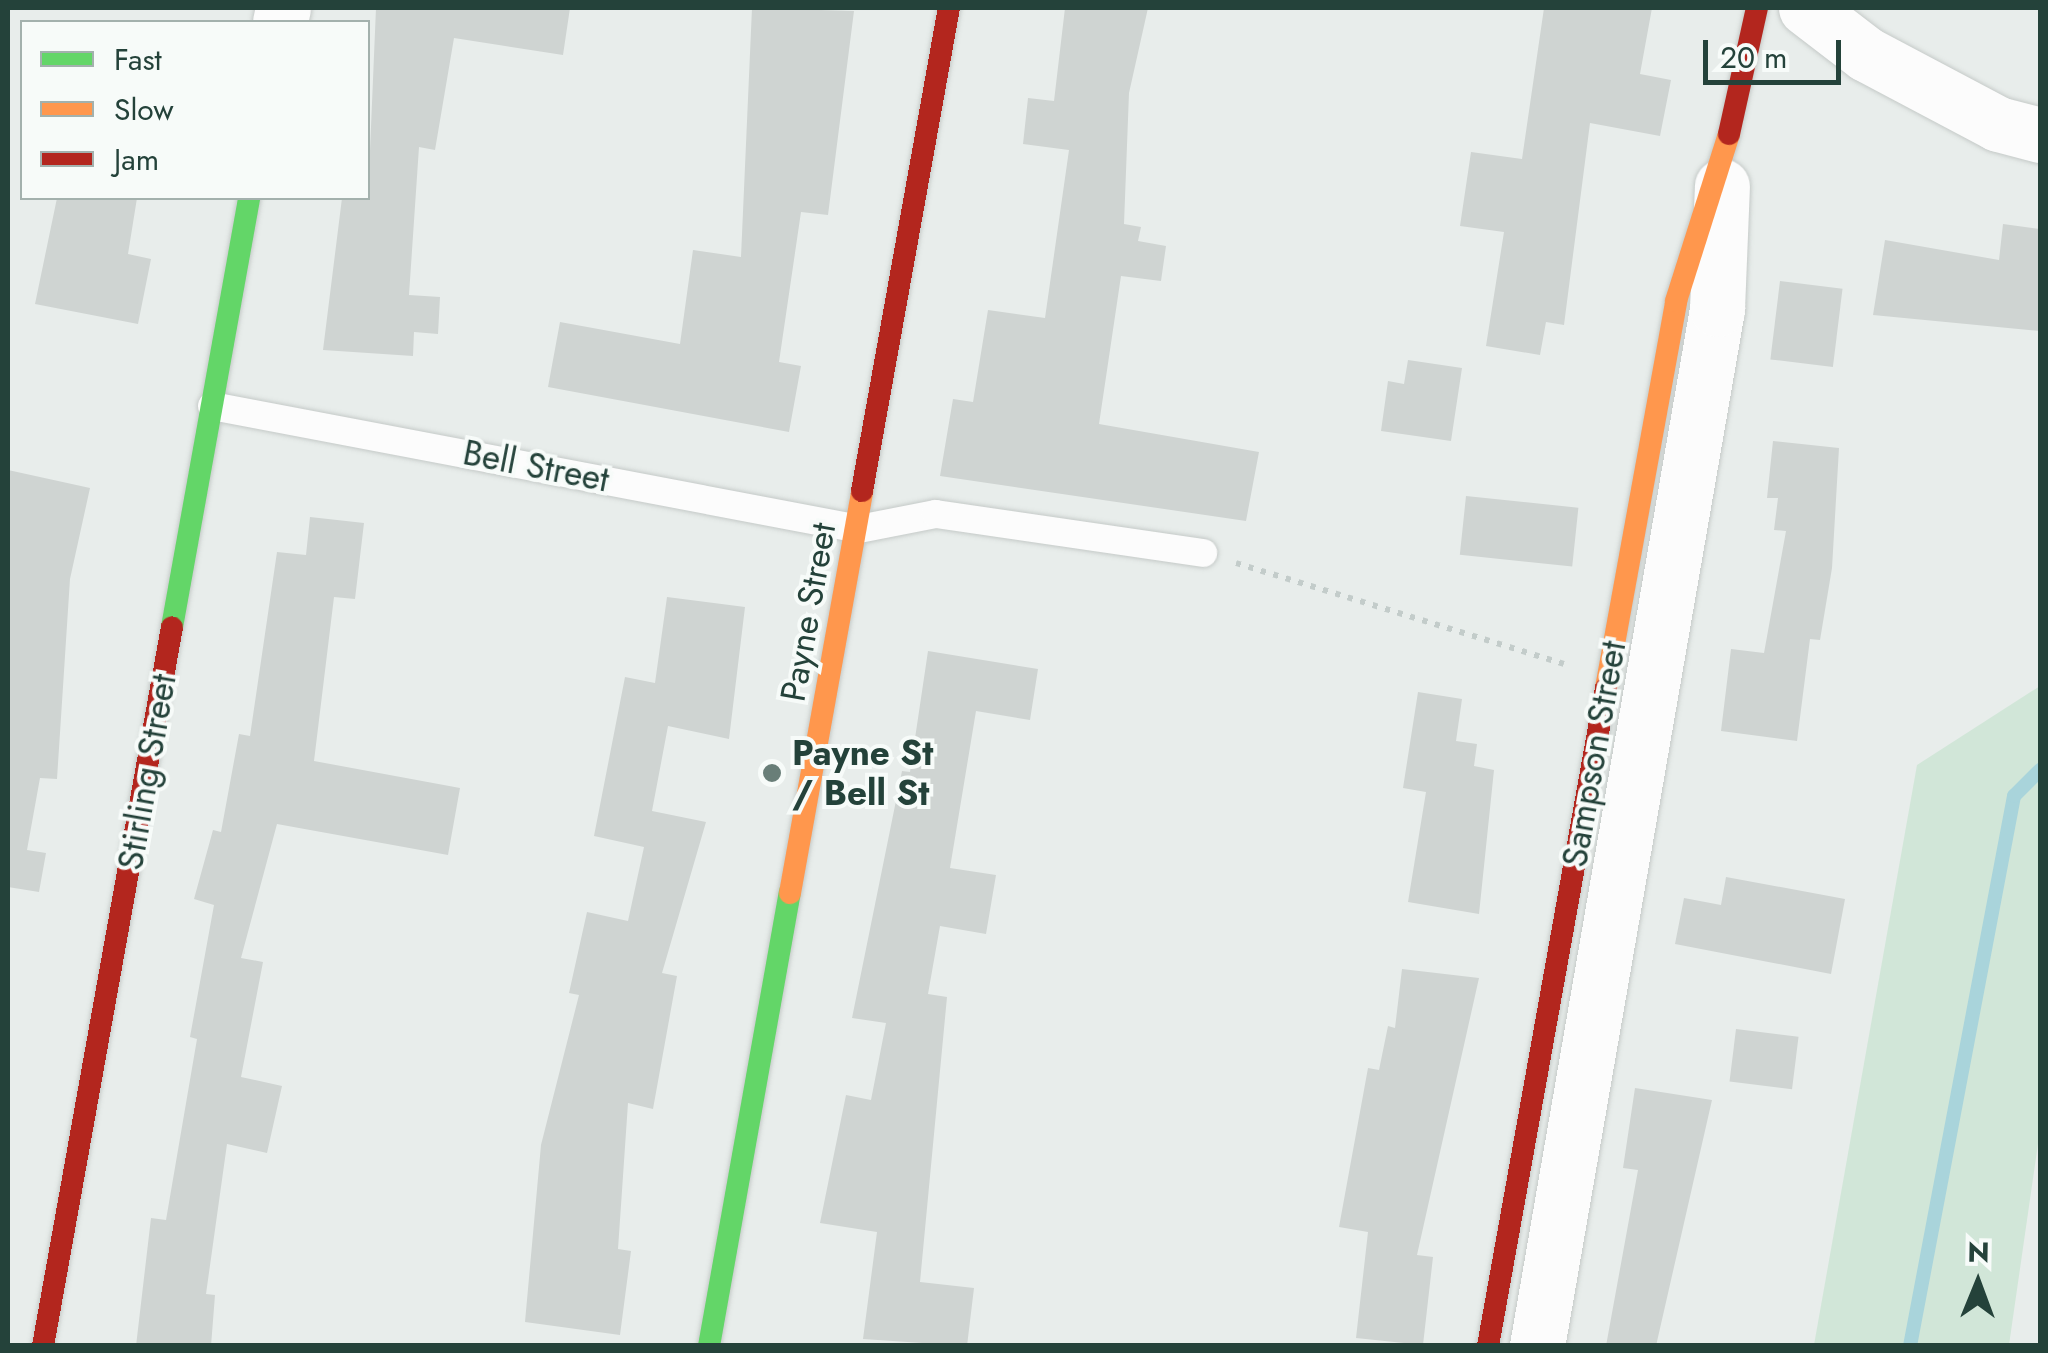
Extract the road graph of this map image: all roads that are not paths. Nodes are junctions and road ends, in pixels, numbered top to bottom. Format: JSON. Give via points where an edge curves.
{"nodes":[{"id":1,"x":950,"y":8,"type":"edge"},
{"id":2,"x":1757,"y":8,"type":"edge"},
{"id":3,"x":1806,"y":8,"type":"edge"},
{"id":4,"x":2040,"y":135,"type":"edge"},
{"id":5,"x":1722,"y":168,"type":"junction"},
{"id":6,"x":249,"y":200,"type":"edge"},
{"id":7,"x":212,"y":406,"type":"junction"},
{"id":8,"x":859,"y":529,"type":"junction"},
{"id":9,"x":1203,"y":553,"type":"road end"},
{"id":10,"x":44,"y":1346,"type":"edge"},
{"id":11,"x":708,"y":1346,"type":"edge"},
{"id":12,"x":1488,"y":1346,"type":"edge"},
{"id":13,"x":1537,"y":1346,"type":"edge"}],
"edges":[{"from":1,"to":8,"type":"street","name":"Payne Street"},
{"from":2,"to":5,"type":"street","name":"Sampson Street"},
{"from":3,"to":4,"type":"street","via":[[1866,54],[1998,124]]},
{"from":5,"to":12,"type":"street","name":"Sampson Street","via":[[1676,301]]},
{"from":5,"to":13,"type":"street","name":"Sampson Street","via":[[1717,309]]},
{"from":6,"to":7,"type":"street","name":"Stirling Street"},
{"from":7,"to":8,"type":"lane","name":"Bell Street"},
{"from":7,"to":10,"type":"street","name":"Stirling Street"},
{"from":8,"to":9,"type":"lane","via":[[936,514]]},
{"from":8,"to":11,"type":"street","name":"Payne Street"}]}
